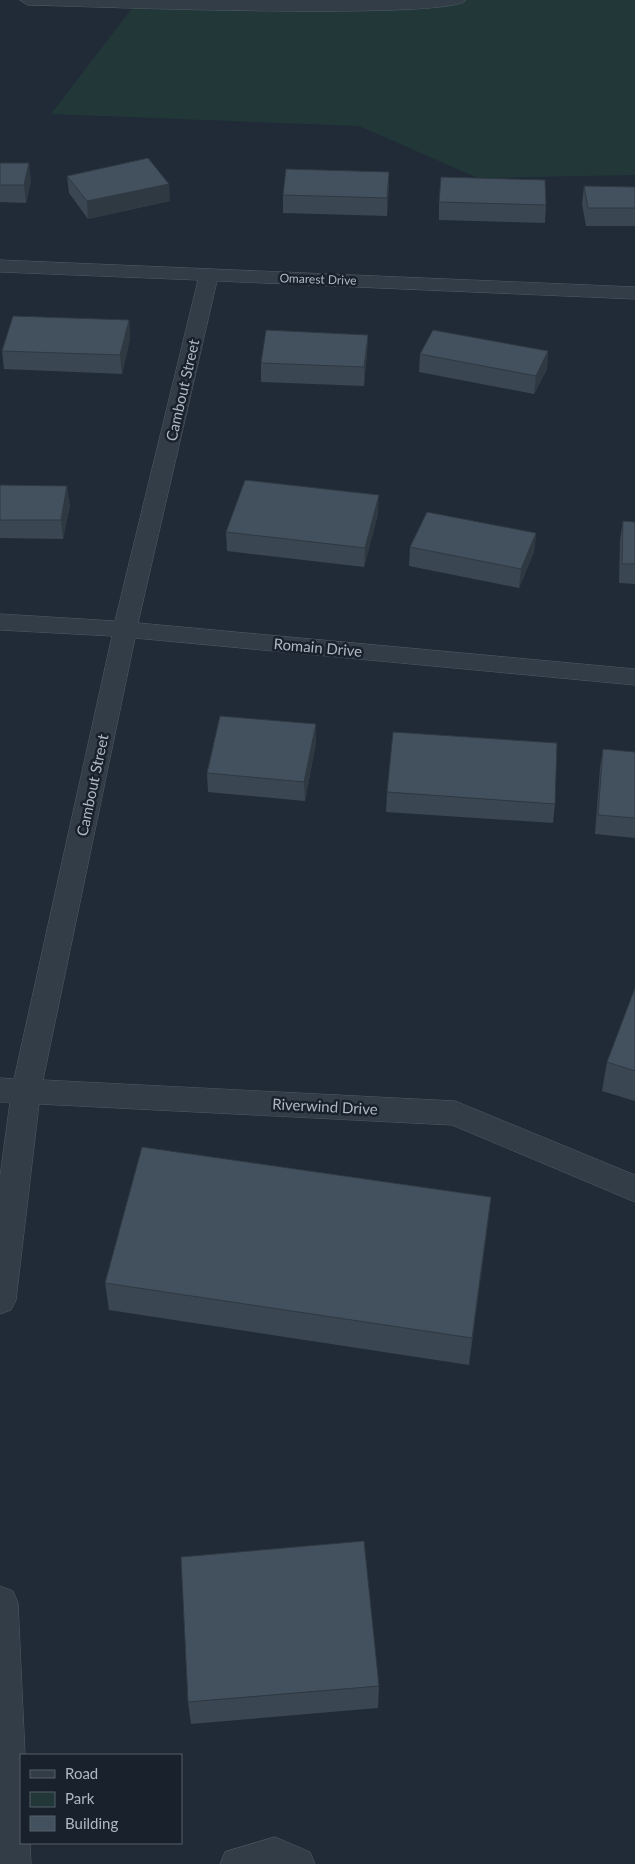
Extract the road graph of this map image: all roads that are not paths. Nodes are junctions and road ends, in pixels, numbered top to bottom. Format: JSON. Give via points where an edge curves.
{"nodes":[{"id":1,"x":28,"y":0,"type":"edge"},
{"id":2,"x":458,"y":0,"type":"edge"},
{"id":3,"x":0,"y":266,"type":"edge"},
{"id":4,"x":209,"y":275,"type":"junction"},
{"id":5,"x":635,"y":293,"type":"edge"},
{"id":6,"x":0,"y":622,"type":"edge"},
{"id":7,"x":125,"y":629,"type":"junction"},
{"id":8,"x":635,"y":676,"type":"edge"},
{"id":9,"x":13,"y":1090,"type":"edge"},
{"id":10,"x":635,"y":1189,"type":"edge"},
{"id":11,"x":0,"y":1300,"type":"edge"},
{"id":12,"x":0,"y":1604,"type":"edge"},
{"id":13,"x":11,"y":1864,"type":"edge"},
{"id":14,"x":237,"y":1864,"type":"edge"},
{"id":15,"x":298,"y":1864,"type":"edge"}],
"edges":[{"from":1,"to":2,"type":"street","via":[[400,5]]},
{"from":3,"to":4,"type":"street","name":"Omarest Drive"},
{"from":4,"to":5,"type":"street","name":"Omarest Drive"},
{"from":4,"to":7,"type":"street","name":"Cambout Street"},
{"from":6,"to":7,"type":"street","name":"Romain Drive"},
{"from":7,"to":8,"type":"street","name":"Romain Drive"},
{"from":7,"to":9,"type":"street","name":"Cambout Street"},
{"from":9,"to":10,"type":"street","name":"Riverwind Drive","via":[[455,1112]]},
{"from":9,"to":11,"type":"street","name":"Cambout Street"},
{"from":12,"to":13,"type":"street"},
{"from":14,"to":15,"type":"lane","via":[[275,1854]]}]}
